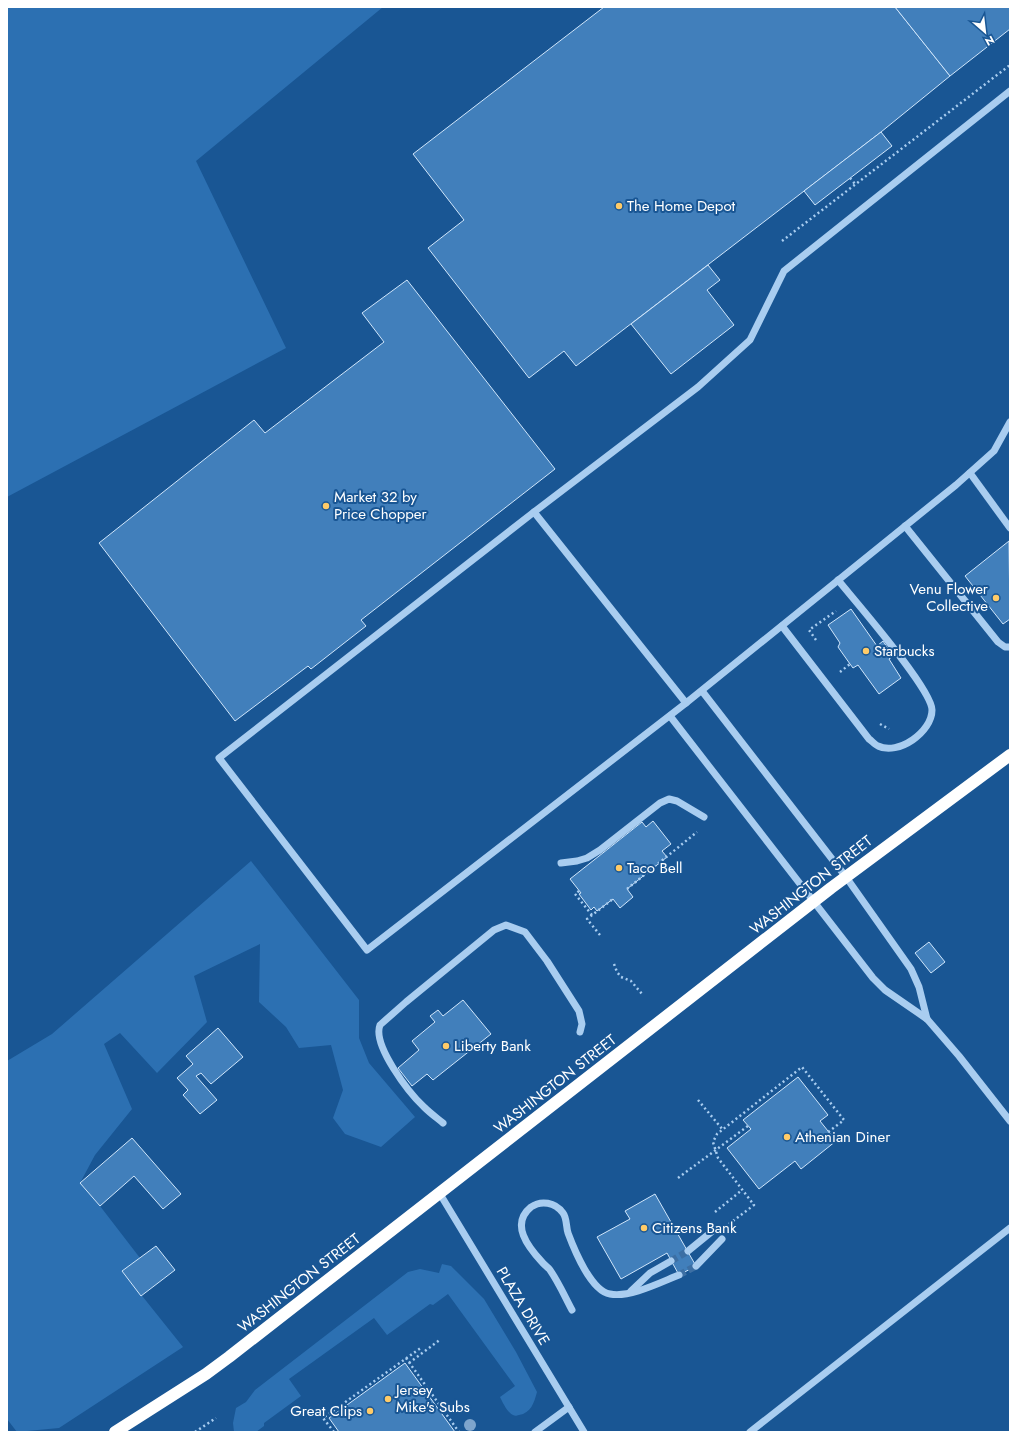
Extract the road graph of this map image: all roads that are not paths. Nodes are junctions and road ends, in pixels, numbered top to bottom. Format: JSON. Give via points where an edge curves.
{"nodes":[{"id":1,"x":1010,"y":91,"type":"edge"},
{"id":2,"x":1010,"y":422,"type":"edge"},
{"id":3,"x":970,"y":473,"type":"junction"},
{"id":4,"x":534,"y":512,"type":"junction"},
{"id":5,"x":905,"y":526,"type":"junction"},
{"id":6,"x":1010,"y":528,"type":"edge"},
{"id":7,"x":838,"y":580,"type":"junction"},
{"id":8,"x":782,"y":626,"type":"junction"},
{"id":9,"x":1010,"y":647,"type":"edge"},
{"id":10,"x":702,"y":691,"type":"junction"},
{"id":11,"x":686,"y":704,"type":"junction"},
{"id":12,"x":670,"y":716,"type":"junction"},
{"id":13,"x":1010,"y":755,"type":"edge"},
{"id":14,"x":704,"y":817,"type":"dead end"},
{"id":15,"x":561,"y":863,"type":"dead end"},
{"id":16,"x":846,"y":877,"type":"junction"},
{"id":17,"x":814,"y":902,"type":"junction"},
{"id":18,"x":927,"y":1019,"type":"junction"},
{"id":19,"x":580,"y":1032,"type":"dead end"},
{"id":20,"x":1010,"y":1120,"type":"edge"},
{"id":21,"x":443,"y":1123,"type":"dead end"},
{"id":22,"x":440,"y":1194,"type":"junction"},
{"id":23,"x":1010,"y":1228,"type":"edge"},
{"id":24,"x":715,"y":1230,"type":"dead end"},
{"id":25,"x":722,"y":1239,"type":"dead end"},
{"id":26,"x":688,"y":1251,"type":"tunnel mouth"},
{"id":27,"x":671,"y":1261,"type":"tunnel mouth"},
{"id":28,"x":696,"y":1266,"type":"tunnel mouth"},
{"id":29,"x":679,"y":1275,"type":"tunnel mouth"},
{"id":30,"x":629,"y":1293,"type":"junction"},
{"id":31,"x":572,"y":1310,"type":"dead end"},
{"id":32,"x":569,"y":1407,"type":"junction"},
{"id":33,"x":115,"y":1432,"type":"edge"},
{"id":34,"x":535,"y":1432,"type":"edge"},
{"id":35,"x":584,"y":1432,"type":"edge"},
{"id":36,"x":750,"y":1432,"type":"edge"}],
"edges":[{"from":1,"to":4,"type":"street","via":[[784,271],[750,340],[698,387]]},
{"from":2,"to":3,"type":"street","via":[[994,451]]},
{"from":3,"to":5,"type":"street"},
{"from":3,"to":6,"type":"street"},
{"from":4,"to":11,"type":"street"},
{"from":4,"to":12,"type":"street","via":[[219,758],[367,950]]},
{"from":5,"to":7,"type":"street"},
{"from":5,"to":9,"type":"street","via":[[998,642]]},
{"from":7,"to":8,"type":"street"},
{"from":7,"to":8,"type":"street","via":[[900,656],[929,699],[932,710],[929,721],[923,732],[914,740],[890,748],[878,747],[869,739]]},
{"from":8,"to":10,"type":"street"},
{"from":10,"to":11,"type":"street"},
{"from":10,"to":16,"type":"street"},
{"from":11,"to":12,"type":"street"},
{"from":12,"to":17,"type":"street"},
{"from":13,"to":16,"type":"highway","name":"WASHINGTON STREET"},
{"from":14,"to":15,"type":"street","via":[[669,799],[660,802],[587,858]]},
{"from":16,"to":17,"type":"highway","name":"WASHINGTON STREET"},
{"from":16,"to":18,"type":"street","via":[[912,969]]},
{"from":17,"to":18,"type":"street","via":[[873,978],[885,990]]},
{"from":17,"to":22,"type":"highway","name":"WASHINGTON STREET"},
{"from":18,"to":20,"type":"street"},
{"from":19,"to":21,"type":"street","via":[[581,1018],[576,1005],[525,932],[506,925],[494,930],[406,1002],[380,1025],[378,1030],[383,1048],[398,1076],[424,1107]]},
{"from":22,"to":32,"type":"street","name":"PLAZA DRIVE"},
{"from":22,"to":33,"type":"highway","name":"WASHINGTON STREET","via":[[229,1357]]},
{"from":23,"to":36,"type":"street"},
{"from":24,"to":26,"type":"street"},
{"from":25,"to":28,"type":"street"},
{"from":27,"to":30,"type":"street","via":[[650,1273]]},
{"from":29,"to":30,"type":"street"},
{"from":30,"to":31,"type":"street","via":[[616,1295],[600,1290],[574,1252],[562,1212],[552,1204],[536,1204],[522,1217],[521,1229],[528,1245],[550,1269]]},
{"from":32,"to":34,"type":"street"},
{"from":32,"to":35,"type":"street","name":"PLAZA DRIVE"}]}
